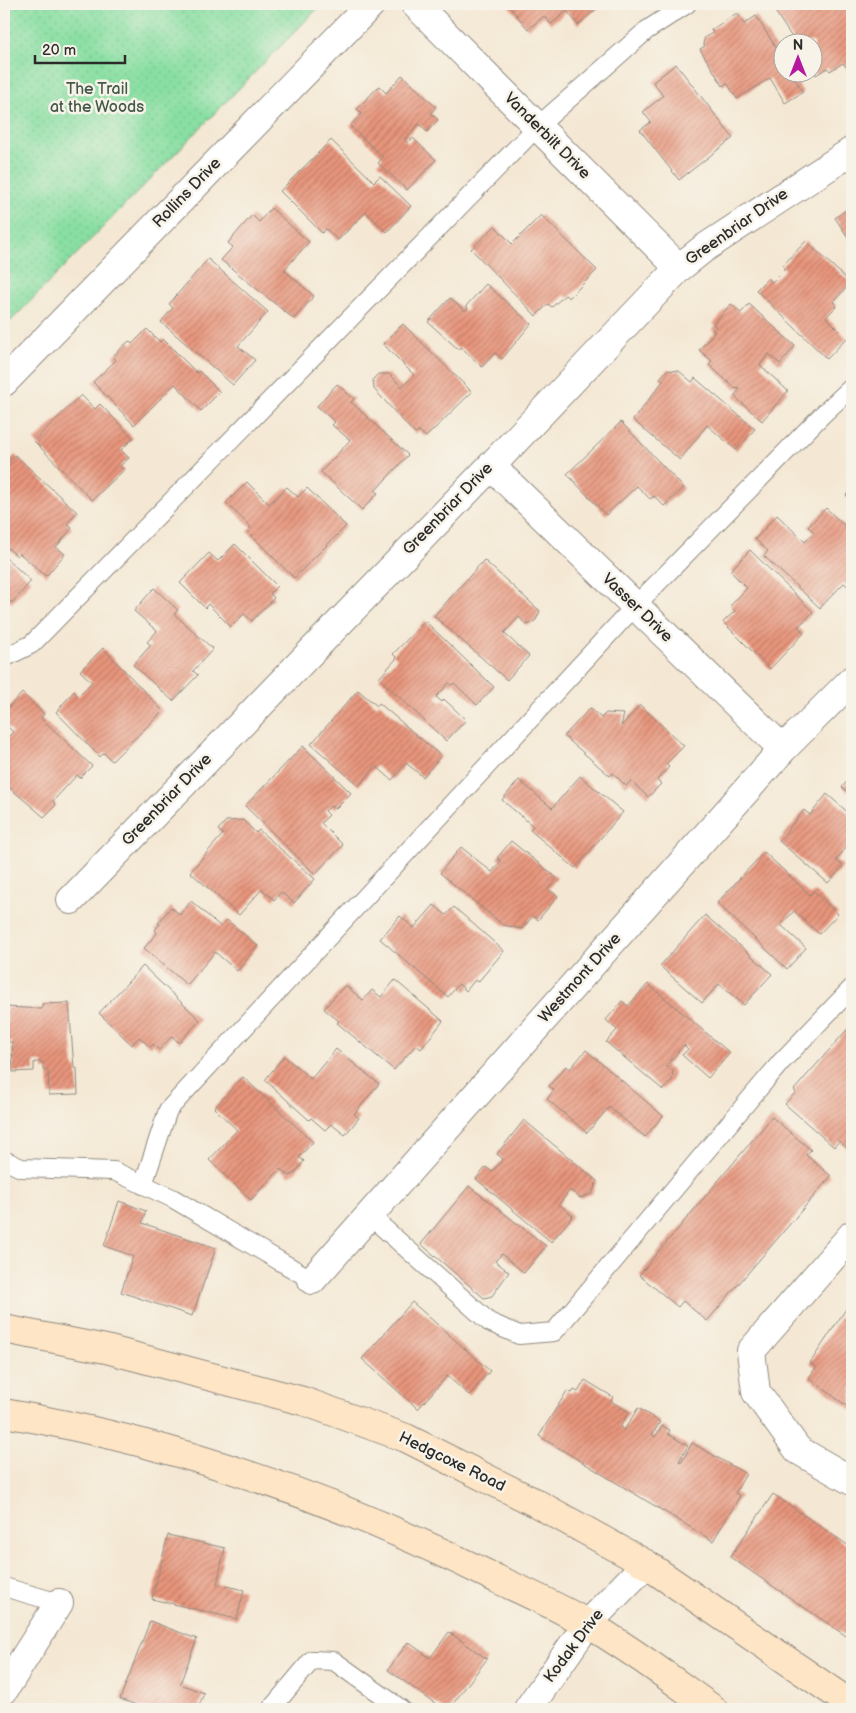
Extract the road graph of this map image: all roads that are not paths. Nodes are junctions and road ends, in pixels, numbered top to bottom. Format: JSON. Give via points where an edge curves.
{"nodes":[{"id":1,"x":371,"y":4,"type":"edge"},
{"id":2,"x":416,"y":4,"type":"edge"},
{"id":3,"x":687,"y":4,"type":"edge"},
{"id":4,"x":538,"y":126,"type":"junction"},
{"id":5,"x":852,"y":151,"type":"edge"},
{"id":6,"x":679,"y":268,"type":"junction"},
{"id":7,"x":4,"y":382,"type":"edge"},
{"id":8,"x":852,"y":386,"type":"edge"},
{"id":9,"x":491,"y":466,"type":"junction"},
{"id":10,"x":635,"y":606,"type":"junction"},
{"id":11,"x":4,"y":658,"type":"edge"},
{"id":12,"x":852,"y":680,"type":"edge"},
{"id":13,"x":783,"y":750,"type":"junction"},
{"id":14,"x":71,"y":900,"type":"dead end"},
{"id":15,"x":852,"y":988,"type":"edge"},
{"id":16,"x":4,"y":1160,"type":"edge"},
{"id":17,"x":143,"y":1185,"type":"junction"},
{"id":18,"x":369,"y":1215,"type":"junction"},
{"id":19,"x":852,"y":1235,"type":"edge"},
{"id":20,"x":312,"y":1280,"type":"joint"},
{"id":21,"x":4,"y":1329,"type":"edge"},
{"id":22,"x":4,"y":1412,"type":"edge"},
{"id":23,"x":852,"y":1481,"type":"edge"},
{"id":24,"x":646,"y":1564,"type":"junction"},
{"id":25,"x":4,"y":1587,"type":"edge"},
{"id":26,"x":59,"y":1603,"type":"joint"},
{"id":27,"x":588,"y":1623,"type":"junction"},
{"id":28,"x":4,"y":1690,"type":"edge"},
{"id":29,"x":852,"y":1705,"type":"edge"},
{"id":30,"x":271,"y":1709,"type":"edge"},
{"id":31,"x":401,"y":1709,"type":"edge"},
{"id":32,"x":528,"y":1709,"type":"edge"},
{"id":33,"x":713,"y":1709,"type":"edge"}],
"edges":[{"from":1,"to":7,"type":"street","name":"Rollins Drive"},
{"from":2,"to":4,"type":"street","name":"Vanderbilt Drive"},
{"from":3,"to":4,"type":"lane","via":[[647,30]]},
{"from":4,"to":6,"type":"street","name":"Vanderbilt Drive"},
{"from":4,"to":11,"type":"lane","via":[[32,644]]},
{"from":5,"to":6,"type":"street","name":"Greenbriar Drive","via":[[703,248]]},
{"from":6,"to":9,"type":"street","name":"Greenbriar Drive"},
{"from":8,"to":10,"type":"lane"},
{"from":9,"to":10,"type":"street","name":"Vasser Drive"},
{"from":9,"to":14,"type":"street","name":"Greenbriar Drive"},
{"from":10,"to":13,"type":"street","name":"Vasser Drive"},
{"from":10,"to":17,"type":"lane","via":[[168,1110]]},
{"from":12,"to":13,"type":"street","name":"Westmont Drive"},
{"from":13,"to":18,"type":"street","name":"Westmont Drive"},
{"from":15,"to":18,"type":"lane","via":[[781,1062],[554,1332],[519,1335],[489,1322]]},
{"from":16,"to":17,"type":"lane","via":[[21,1168],[114,1171]]},
{"from":17,"to":20,"type":"lane","via":[[172,1198]]},
{"from":18,"to":20,"type":"street","name":"Westmont Drive"},
{"from":19,"to":23,"type":"street","via":[[751,1351],[756,1392],[798,1450]]},
{"from":21,"to":24,"type":"main road","name":"Hedgcoxe Road","via":[[106,1349],[303,1401],[406,1438],[536,1503]]},
{"from":22,"to":27,"type":"main road","via":[[136,1442],[257,1478],[369,1519]]},
{"from":24,"to":27,"type":"street","name":"Kodak Drive"},
{"from":24,"to":29,"type":"main road","name":"Hedgcoxe Road"},
{"from":25,"to":26,"type":"lane"},
{"from":26,"to":28,"type":"street"},
{"from":27,"to":32,"type":"street","name":"Kodak Drive"},
{"from":27,"to":33,"type":"main road"},
{"from":30,"to":31,"type":"lane","via":[[312,1660],[334,1661]]}]}
